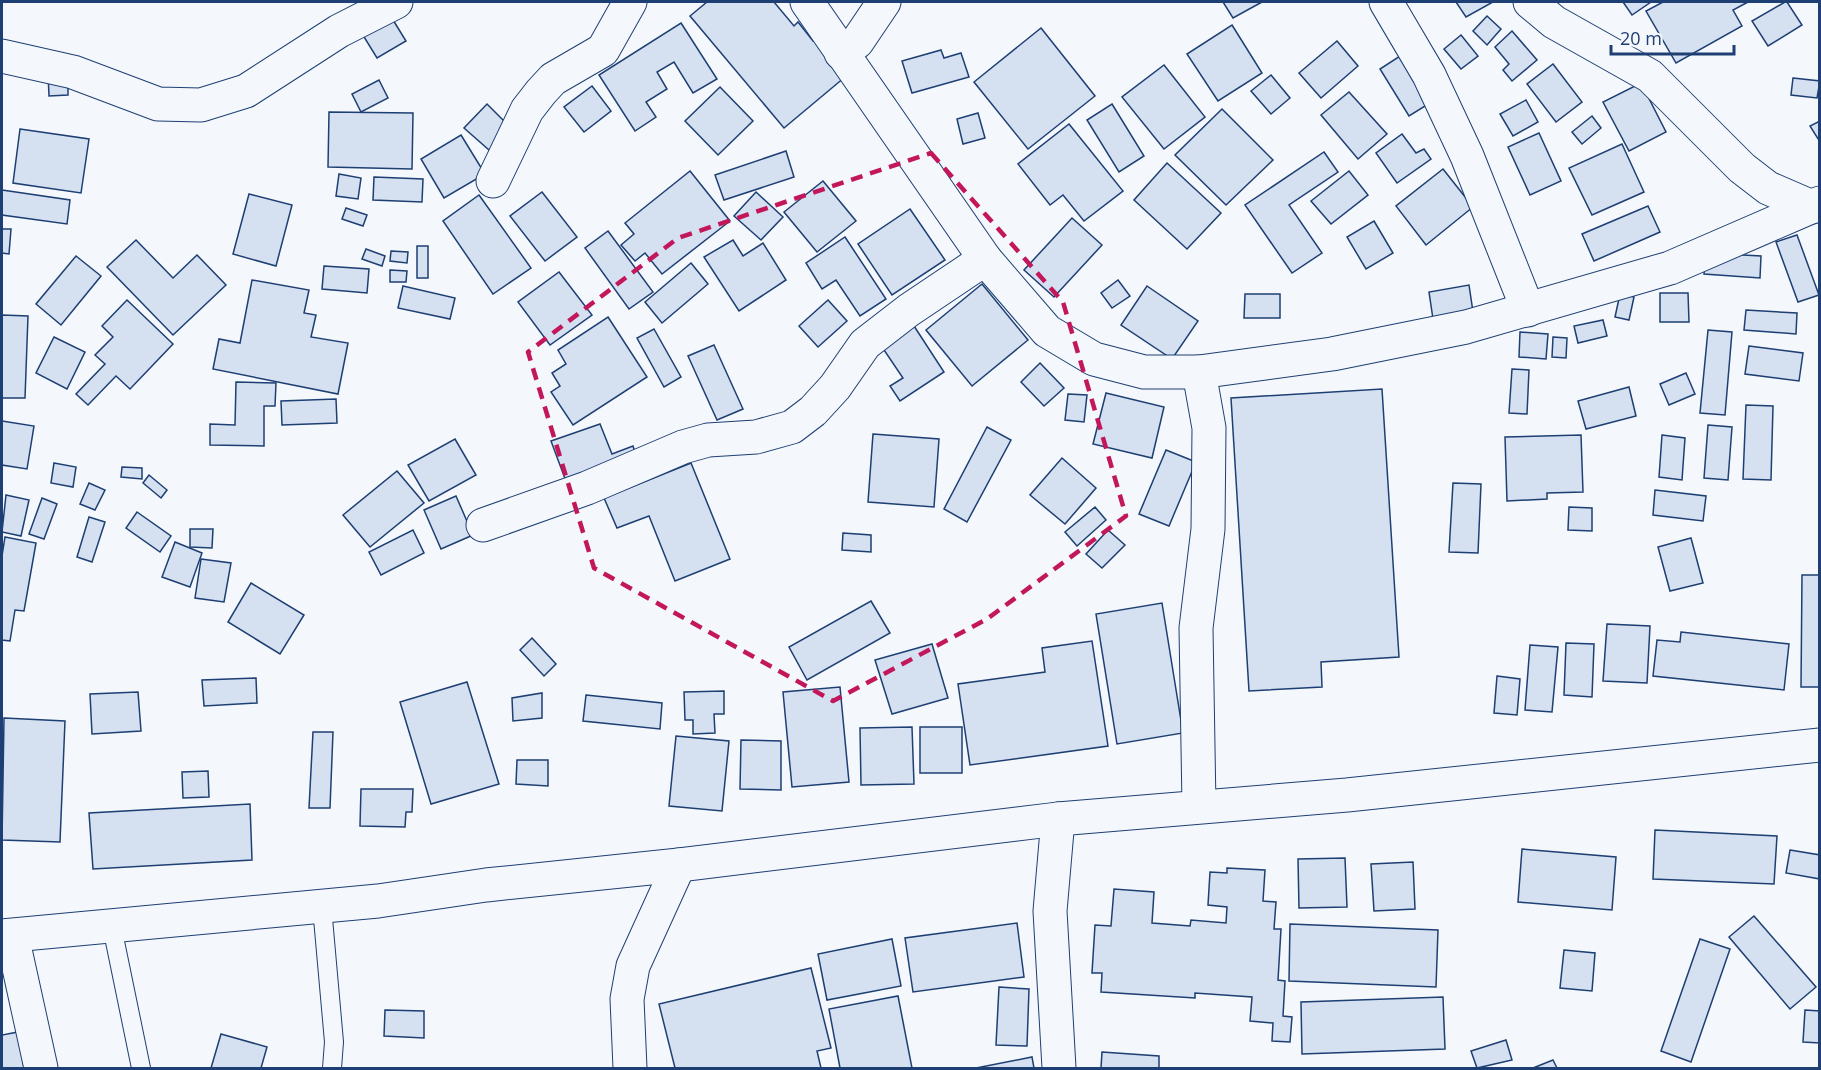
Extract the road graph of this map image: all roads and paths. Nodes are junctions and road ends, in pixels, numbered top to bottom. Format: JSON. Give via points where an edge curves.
{"nodes":[{"id":1,"x":396,"y":2,"type":"edge"},
{"id":2,"x":630,"y":2,"type":"edge"},
{"id":3,"x":807,"y":2,"type":"edge"},
{"id":4,"x":884,"y":2,"type":"edge"},
{"id":5,"x":1386,"y":2,"type":"edge"},
{"id":6,"x":1530,"y":2,"type":"edge"},
{"id":7,"x":841,"y":53,"type":"junction"},
{"id":8,"x":2,"y":56,"type":"edge"},
{"id":9,"x":492,"y":181,"type":"dead end"},
{"id":10,"x":1816,"y":205,"type":"edge"},
{"id":11,"x":984,"y":259,"type":"junction"},
{"id":12,"x":1528,"y":310,"type":"junction"},
{"id":13,"x":1199,"y":372,"type":"junction"},
{"id":14,"x":483,"y":525,"type":"dead end"},
{"id":15,"x":1820,"y":745,"type":"edge"},
{"id":16,"x":1199,"y":806,"type":"junction"},
{"id":17,"x":1058,"y":819,"type":"junction"},
{"id":18,"x":679,"y":865,"type":"junction"},
{"id":19,"x":322,"y":907,"type":"junction"},
{"id":20,"x":112,"y":927,"type":"junction"},
{"id":21,"x":7,"y":936,"type":"edge"},
{"id":22,"x":41,"y":1068,"type":"edge"},
{"id":23,"x":141,"y":1068,"type":"edge"},
{"id":24,"x":332,"y":1068,"type":"edge"},
{"id":25,"x":630,"y":1068,"type":"edge"},
{"id":26,"x":1059,"y":1068,"type":"edge"}],
"edges":[{"from":1,"to":8,"type":"street","via":[[339,31],[246,91],[201,105],[158,104],[73,72]]},
{"from":2,"to":9,"type":"street","via":[[603,50],[553,80],[527,110]]},
{"from":3,"to":7,"type":"street"},
{"from":4,"to":7,"type":"street","via":[[857,42]]},
{"from":5,"to":12,"type":"street","via":[[1430,75]]},
{"from":6,"to":10,"type":"street","via":[[1554,22],[1650,76],[1742,168],[1768,188]]},
{"from":7,"to":11,"type":"street"},
{"from":10,"to":12,"type":"street","via":[[1671,268]]},
{"from":11,"to":13,"type":"street","via":[[1047,331],[1094,359],[1144,372]]},
{"from":11,"to":14,"type":"street","via":[[865,344],[835,387],[792,427],[756,437],[708,440],[684,447],[587,488]]},
{"from":12,"to":13,"type":"street","via":[[1415,339]]},
{"from":13,"to":16,"type":"street","via":[[1209,439],[1208,529],[1196,628]]},
{"from":15,"to":16,"type":"street","via":[[1347,795]]},
{"from":16,"to":17,"type":"street"},
{"from":17,"to":18,"type":"street"},
{"from":17,"to":26,"type":"street","via":[[1050,911]]},
{"from":18,"to":19,"type":"street"},
{"from":18,"to":25,"type":"street","via":[[633,966],[627,999]]},
{"from":19,"to":20,"type":"street"},
{"from":19,"to":24,"type":"lane","via":[[334,1042]]},
{"from":20,"to":21,"type":"street"},
{"from":20,"to":23,"type":"lane"},
{"from":21,"to":22,"type":"street"}]}
